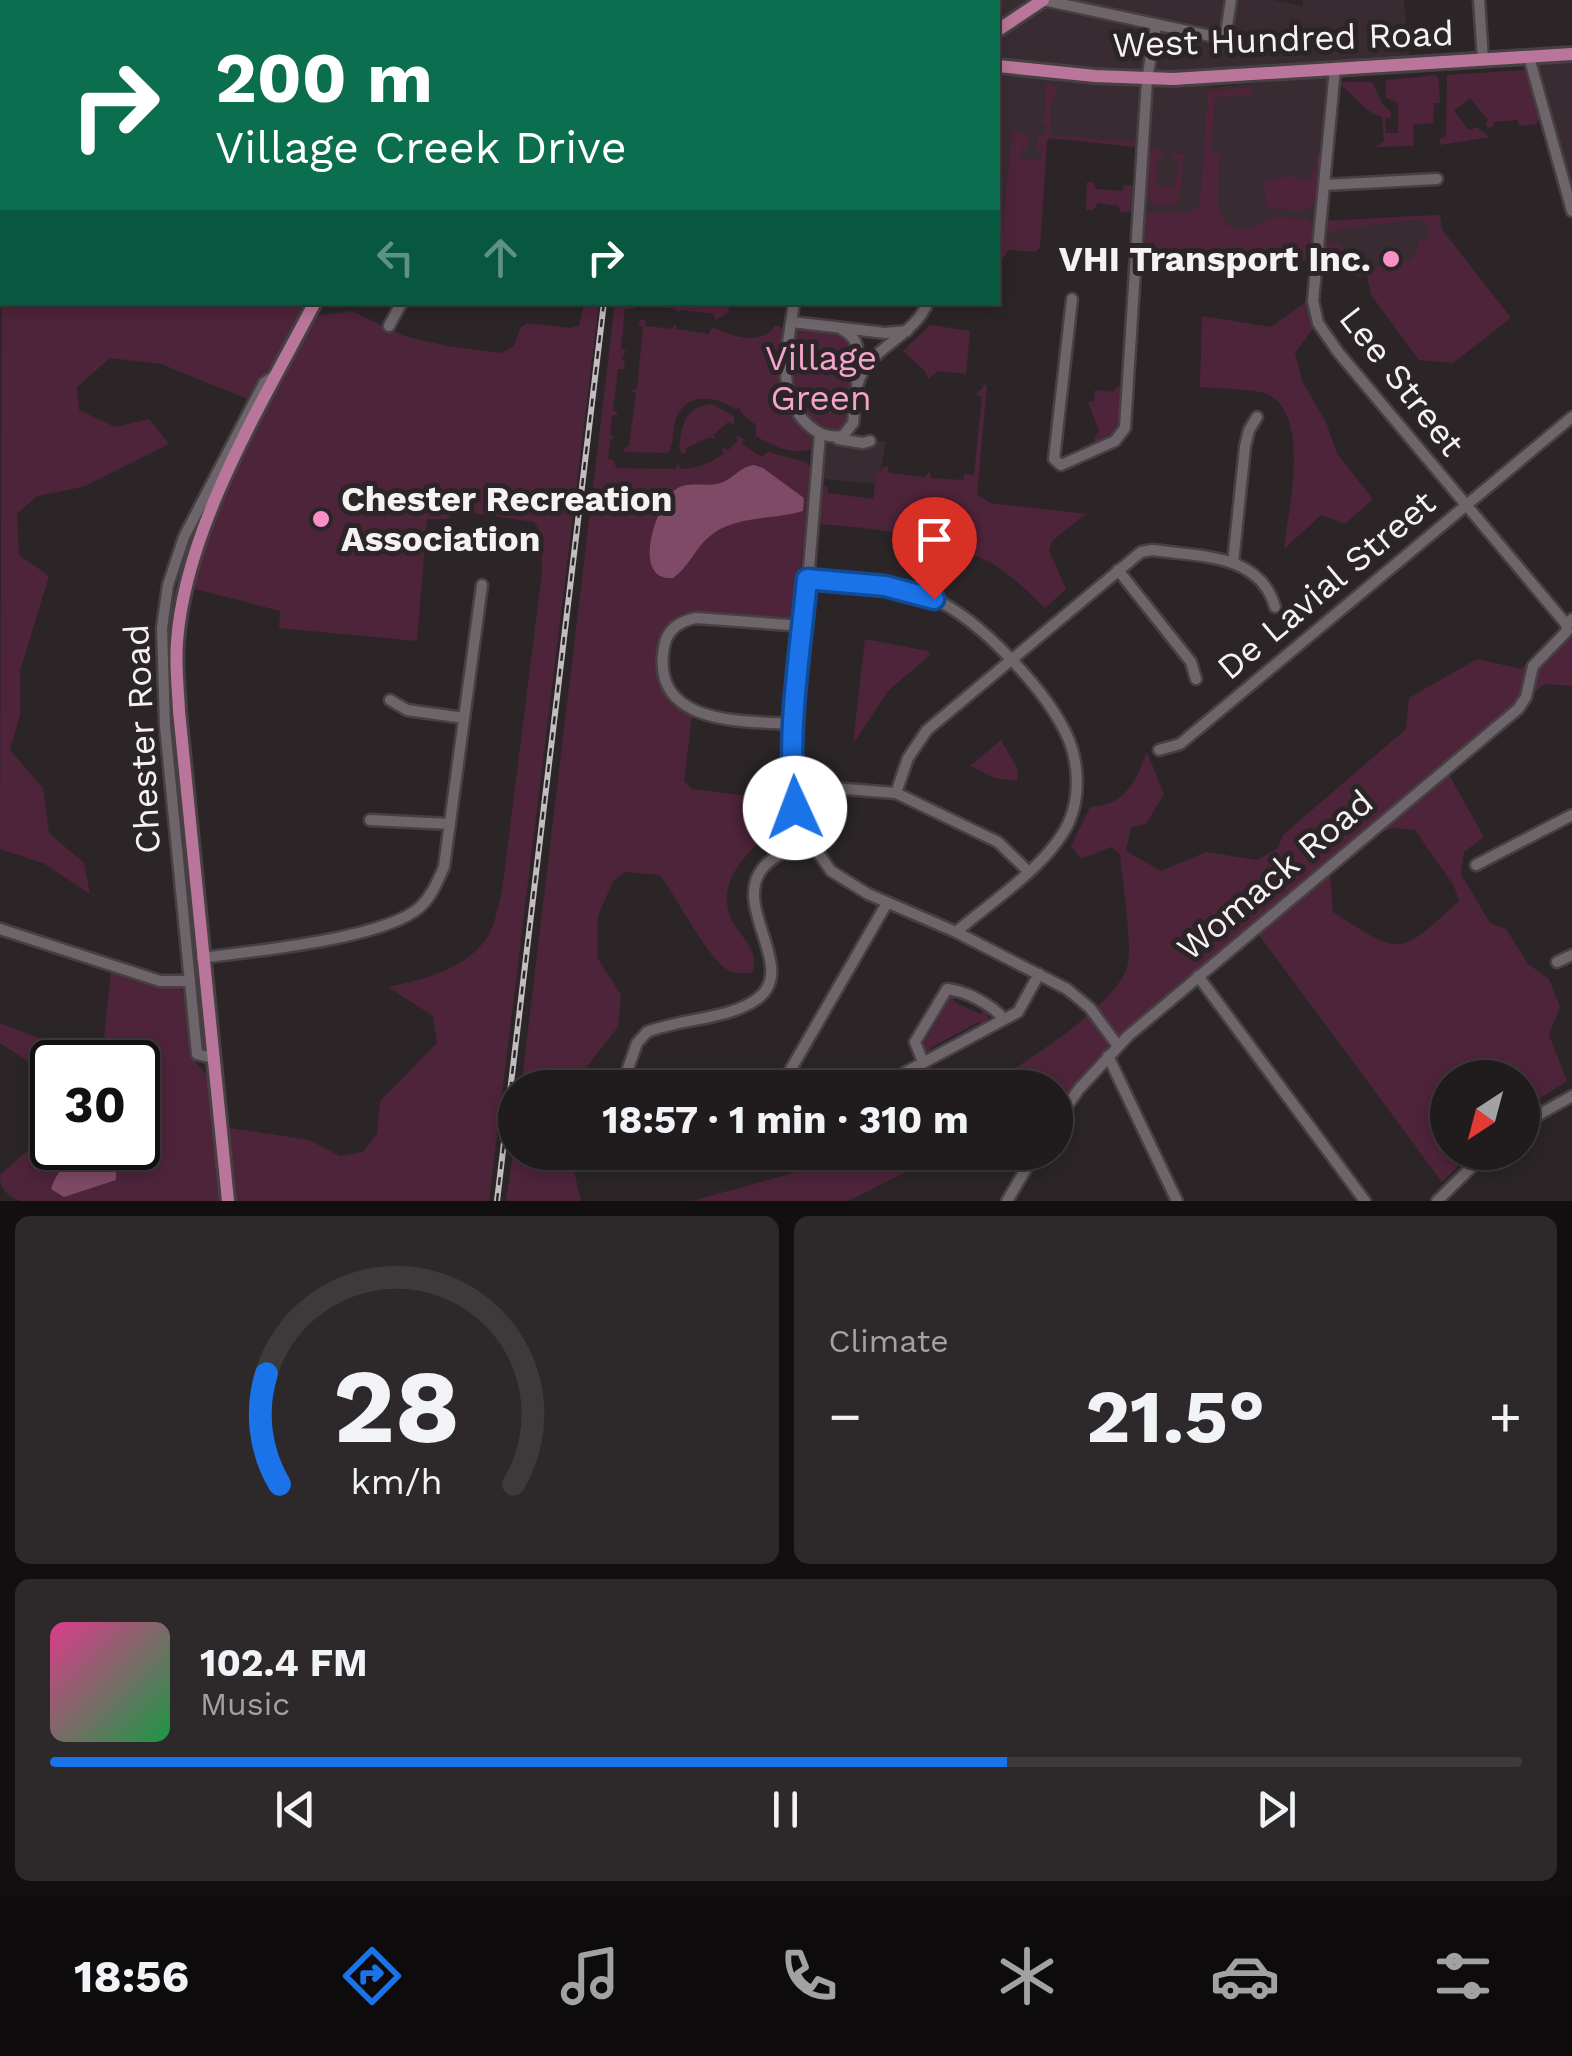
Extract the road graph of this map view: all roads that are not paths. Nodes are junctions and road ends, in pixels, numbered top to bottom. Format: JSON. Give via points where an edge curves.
{"nodes":[{"id":1,"x":1043,"y":0,"type":"edge"},
{"id":2,"x":1231,"y":0,"type":"edge"},
{"id":3,"x":1479,"y":0,"type":"edge"},
{"id":4,"x":1156,"y":24,"type":"junction"},
{"id":5,"x":1000,"y":29,"type":"edge"},
{"id":6,"x":1572,"y":54,"type":"edge"},
{"id":7,"x":1529,"y":57,"type":"junction"},
{"id":8,"x":1483,"y":60,"type":"junction"},
{"id":9,"x":1000,"y":66,"type":"edge"},
{"id":10,"x":1335,"y":70,"type":"junction"},
{"id":11,"x":1147,"y":80,"type":"junction"},
{"id":12,"x":1437,"y":179,"type":"dead end"},
{"id":13,"x":1324,"y":185,"type":"junction"},
{"id":14,"x":1572,"y":211,"type":"edge"},
{"id":15,"x":1072,"y":299,"type":"dead end"},
{"id":16,"x":312,"y":305,"type":"edge"},
{"id":17,"x":400,"y":305,"type":"edge"},
{"id":18,"x":794,"y":305,"type":"edge"},
{"id":19,"x":926,"y":305,"type":"edge"},
{"id":20,"x":792,"y":322,"type":"junction"},
{"id":21,"x":389,"y":326,"type":"dead end"},
{"id":22,"x":836,"y":327,"type":"junction"},
{"id":23,"x":908,"y":330,"type":"junction"},
{"id":24,"x":857,"y":386,"type":"junction"},
{"id":25,"x":1572,"y":416,"type":"edge"},
{"id":26,"x":1257,"y":417,"type":"dead end"},
{"id":27,"x":853,"y":424,"type":"junction"},
{"id":28,"x":826,"y":435,"type":"junction"},
{"id":29,"x":1466,"y":504,"type":"junction"},
{"id":30,"x":191,"y":538,"type":"junction"},
{"id":31,"x":1233,"y":562,"type":"junction"},
{"id":32,"x":1118,"y":570,"type":"junction"},
{"id":33,"x":807,"y":579,"type":"junction"},
{"id":34,"x":482,"y":585,"type":"dead end"},
{"id":35,"x":1275,"y":607,"type":"dead end"},
{"id":36,"x":1569,"y":622,"type":"edge"},
{"id":37,"x":803,"y":626,"type":"junction"},
{"id":38,"x":1011,"y":659,"type":"junction"},
{"id":39,"x":1196,"y":679,"type":"dead end"},
{"id":40,"x":390,"y":700,"type":"dead end"},
{"id":41,"x":464,"y":718,"type":"junction"},
{"id":42,"x":795,"y":724,"type":"junction"},
{"id":43,"x":1159,"y":750,"type":"dead end"},
{"id":44,"x":793,"y":789,"type":"junction"},
{"id":45,"x":896,"y":794,"type":"junction"},
{"id":46,"x":1572,"y":815,"type":"edge"},
{"id":47,"x":370,"y":820,"type":"dead end"},
{"id":48,"x":450,"y":824,"type":"junction"},
{"id":49,"x":806,"y":839,"type":"junction"},
{"id":50,"x":1476,"y":865,"type":"dead end"},
{"id":51,"x":1028,"y":871,"type":"junction"},
{"id":52,"x":887,"y":903,"type":"junction"},
{"id":53,"x":0,"y":929,"type":"edge"},
{"id":54,"x":956,"y":932,"type":"junction"},
{"id":55,"x":1572,"y":955,"type":"edge"},
{"id":56,"x":202,"y":958,"type":"junction"},
{"id":57,"x":1557,"y":962,"type":"dead end"},
{"id":58,"x":1039,"y":974,"type":"junction"},
{"id":59,"x":1198,"y":976,"type":"junction"},
{"id":60,"x":190,"y":982,"type":"junction"},
{"id":61,"x":1004,"y":1019,"type":"junction"},
{"id":62,"x":1118,"y":1046,"type":"junction"},
{"id":63,"x":1108,"y":1056,"type":"junction"},
{"id":64,"x":212,"y":1058,"type":"junction"},
{"id":65,"x":922,"y":1062,"type":"junction"},
{"id":66,"x":628,"y":1070,"type":"edge"},
{"id":67,"x":790,"y":1070,"type":"edge"},
{"id":68,"x":908,"y":1070,"type":"edge"},
{"id":69,"x":1572,"y":1096,"type":"edge"},
{"id":70,"x":1073,"y":1100,"type":"edge"},
{"id":71,"x":1540,"y":1114,"type":"edge"},
{"id":72,"x":1025,"y":1170,"type":"edge"},
{"id":73,"x":1469,"y":1170,"type":"edge"},
{"id":74,"x":228,"y":1201,"type":"edge"},
{"id":75,"x":1007,"y":1201,"type":"edge"},
{"id":76,"x":1178,"y":1201,"type":"edge"},
{"id":77,"x":1365,"y":1201,"type":"edge"},
{"id":78,"x":1437,"y":1201,"type":"edge"}],
"edges":[{"from":1,"to":4,"type":"street"},
{"from":1,"to":5,"type":"main road"},
{"from":2,"to":4,"type":"street","via":[[1224,38]]},
{"from":3,"to":8,"type":"street"},
{"from":4,"to":11,"type":"street"},
{"from":6,"to":7,"type":"main road","name":"West Hundred Road"},
{"from":7,"to":8,"type":"main road","name":"West Hundred Road"},
{"from":7,"to":14,"type":"street"},
{"from":8,"to":10,"type":"main road","name":"West Hundred Road"},
{"from":9,"to":11,"type":"main road","name":"West Hundred Road"},
{"from":10,"to":11,"type":"main road","name":"West Hundred Road"},
{"from":10,"to":13,"type":"street","name":"Lee Street"},
{"from":11,"to":15,"type":"street","via":[[1125,428],[1115,442],[1061,464],[1054,459]]},
{"from":12,"to":13,"type":"street"},
{"from":13,"to":29,"type":"street","name":"Lee Street","via":[[1313,302],[1318,322]]},
{"from":16,"to":30,"type":"main road","name":"Chester Road"},
{"from":17,"to":21,"type":"street"},
{"from":18,"to":20,"type":"street"},
{"from":19,"to":23,"type":"street"},
{"from":20,"to":22,"type":"street"},
{"from":20,"to":28,"type":"street","via":[[786,392],[800,417]]},
{"from":22,"to":23,"type":"street"},
{"from":22,"to":24,"type":"street","via":[[858,344]]},
{"from":23,"to":24,"type":"street","via":[[869,364]]},
{"from":24,"to":27,"type":"street"},
{"from":25,"to":29,"type":"street","name":"De Lavial Street"},
{"from":26,"to":31,"type":"street","via":[[1245,447]]},
{"from":27,"to":28,"type":"street","via":[[843,436]]},
{"from":27,"to":28,"type":"street","via":[[870,441]]},
{"from":28,"to":33,"type":"street"},
{"from":29,"to":36,"type":"street","name":"Lee Street"},
{"from":29,"to":43,"type":"street","name":"De Lavial Street","via":[[1180,744]]},
{"from":30,"to":56,"type":"main road","name":"Chester Road","via":[[176,663]]},
{"from":30,"to":60,"type":"street","name":"Chester Road","via":[[168,584],[162,628]]},
{"from":31,"to":32,"type":"street","via":[[1153,550]]},
{"from":31,"to":35,"type":"street","via":[[1255,573]]},
{"from":32,"to":38,"type":"street"},
{"from":32,"to":39,"type":"street","via":[[1184,650]]},
{"from":33,"to":37,"type":"street"},
{"from":33,"to":38,"type":"street","via":[[885,586],[934,599],[979,626]]},
{"from":34,"to":41,"type":"street"},
{"from":36,"to":59,"type":"street","name":"Womack Road","via":[[1538,658],[1518,709]]},
{"from":37,"to":42,"type":"street"},
{"from":37,"to":42,"type":"street","via":[[684,620],[672,629],[663,653],[667,684],[688,708],[728,720]]},
{"from":38,"to":45,"type":"street","via":[[927,730]]},
{"from":38,"to":51,"type":"street","via":[[1068,738],[1076,764],[1072,817],[1060,840]]},
{"from":40,"to":41,"type":"street","via":[[407,710]]},
{"from":41,"to":48,"type":"street"},
{"from":42,"to":44,"type":"street"},
{"from":44,"to":45,"type":"street"},
{"from":44,"to":49,"type":"street"},
{"from":45,"to":51,"type":"street","via":[[998,842]]},
{"from":46,"to":50,"type":"street"},
{"from":47,"to":48,"type":"street"},
{"from":48,"to":56,"type":"street","via":[[434,890],[395,923]]},
{"from":49,"to":52,"type":"street","via":[[831,871]]},
{"from":49,"to":66,"type":"street","via":[[764,865],[754,888],[772,977],[762,995],[741,1007],[646,1032]]},
{"from":51,"to":54,"type":"street"},
{"from":52,"to":54,"type":"street"},
{"from":52,"to":67,"type":"street"},
{"from":53,"to":60,"type":"street","via":[[160,981]]},
{"from":54,"to":58,"type":"street"},
{"from":55,"to":57,"type":"street"},
{"from":56,"to":64,"type":"main road","name":"Chester Road"},
{"from":58,"to":61,"type":"street","via":[[1022,1007]]},
{"from":58,"to":62,"type":"street","via":[[1084,1001]]},
{"from":59,"to":62,"type":"street","name":"Womack Road"},
{"from":59,"to":77,"type":"street"},
{"from":60,"to":64,"type":"street","name":"Chester Road","via":[[197,1054]]},
{"from":61,"to":65,"type":"street"},
{"from":61,"to":65,"type":"street","via":[[946,990],[915,1042]]},
{"from":62,"to":63,"type":"street","name":"Womack Road"},
{"from":63,"to":70,"type":"street","name":"Womack Road"},
{"from":63,"to":76,"type":"street"},
{"from":64,"to":74,"type":"main road","name":"Chester Road"},
{"from":65,"to":68,"type":"street"},
{"from":69,"to":71,"type":"street"},
{"from":72,"to":75,"type":"street"},
{"from":73,"to":78,"type":"street"}]}
